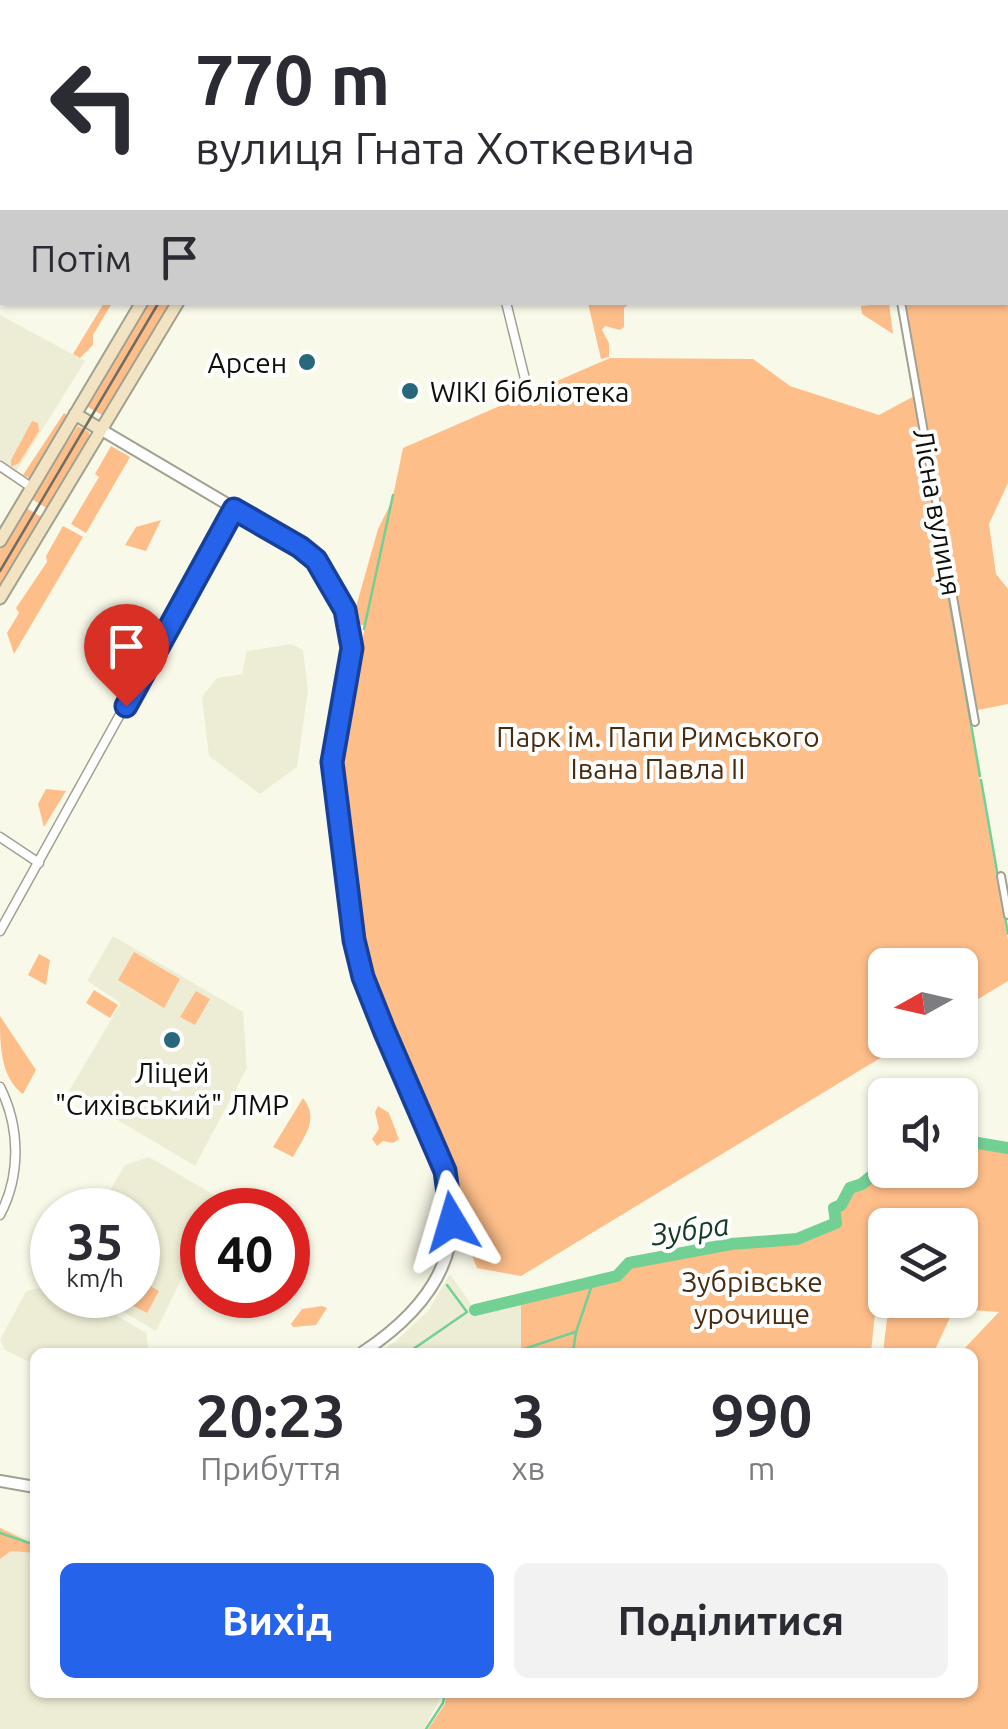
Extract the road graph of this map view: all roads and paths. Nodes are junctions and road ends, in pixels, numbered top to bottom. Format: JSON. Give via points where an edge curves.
{"nodes":[{"id":1,"x":140,"y":305,"type":"edge"},
{"id":2,"x":176,"y":305,"type":"edge"},
{"id":3,"x":507,"y":305,"type":"edge"},
{"id":4,"x":902,"y":305,"type":"edge"},
{"id":5,"x":526,"y":383,"type":"dead end"},
{"id":6,"x":75,"y":414,"type":"junction"},
{"id":7,"x":100,"y":429,"type":"junction"},
{"id":8,"x":0,"y":466,"type":"edge"},
{"id":9,"x":32,"y":487,"type":"junction"},
{"id":10,"x":234,"y":509,"type":"junction"},
{"id":11,"x":0,"y":540,"type":"edge"},
{"id":12,"x":0,"y":598,"type":"edge"},
{"id":13,"x":975,"y":722,"type":"dead end"},
{"id":14,"x":0,"y":838,"type":"edge"},
{"id":15,"x":39,"y":864,"type":"junction"},
{"id":16,"x":1001,"y":876,"type":"dead end"},
{"id":17,"x":1008,"y":915,"type":"edge"},
{"id":18,"x":0,"y":931,"type":"edge"},
{"id":19,"x":0,"y":1087,"type":"edge"},
{"id":20,"x":0,"y":1215,"type":"edge"},
{"id":21,"x":369,"y":1348,"type":"edge"},
{"id":22,"x":0,"y":1481,"type":"edge"},
{"id":23,"x":30,"y":1486,"type":"edge"}],
"edges":[{"from":1,"to":6,"type":"main road"},
{"from":2,"to":7,"type":"main road"},
{"from":3,"to":5,"type":"street"},
{"from":4,"to":13,"type":"street","name":"Лісна вулиця"},
{"from":6,"to":7,"type":"main road"},
{"from":6,"to":9,"type":"main road"},
{"from":7,"to":10,"type":"street"},
{"from":7,"to":12,"type":"main road"},
{"from":8,"to":9,"type":"street"},
{"from":9,"to":11,"type":"main road"},
{"from":10,"to":15,"type":"street"},
{"from":10,"to":21,"type":"street","via":[[316,560],[345,610],[352,648],[332,762],[354,940],[363,977],[450,1187],[450,1241],[439,1274],[405,1322]]},
{"from":14,"to":15,"type":"street"},
{"from":15,"to":18,"type":"street"},
{"from":16,"to":17,"type":"street"},
{"from":19,"to":20,"type":"street","via":[[16,1153]]},
{"from":22,"to":23,"type":"street"}]}
